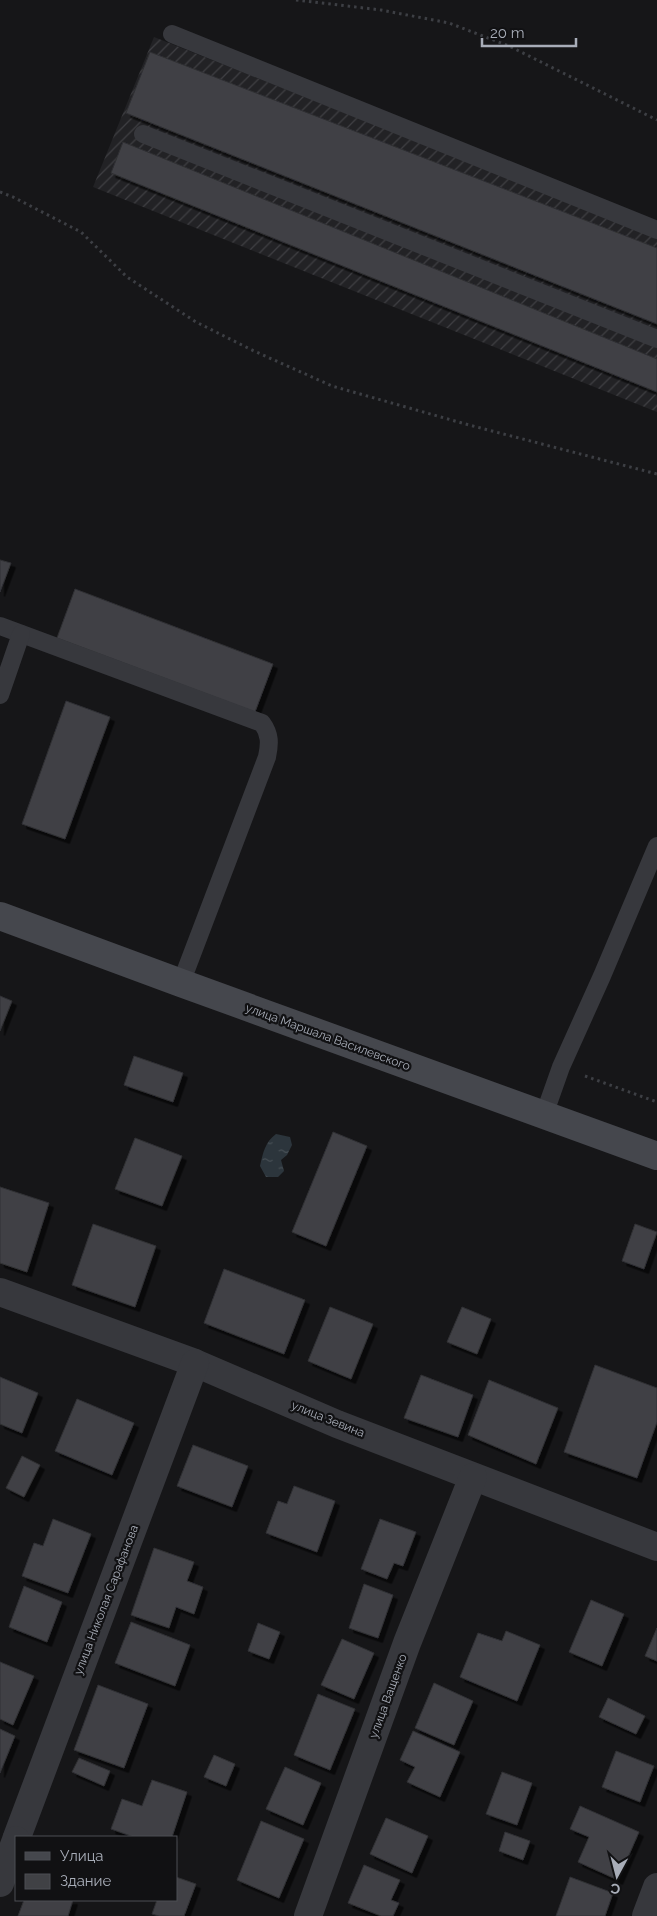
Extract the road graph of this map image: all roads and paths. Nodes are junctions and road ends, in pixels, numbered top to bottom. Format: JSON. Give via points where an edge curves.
{"nodes":[{"id":1,"x":296,"y":0,"type":"edge"},
{"id":2,"x":172,"y":34,"type":"dead end"},
{"id":3,"x":657,"y":120,"type":"edge"},
{"id":4,"x":143,"y":134,"type":"dead end"},
{"id":5,"x":0,"y":192,"type":"edge"},
{"id":6,"x":657,"y":230,"type":"edge"},
{"id":7,"x":657,"y":339,"type":"edge"},
{"id":8,"x":657,"y":474,"type":"edge"},
{"id":9,"x":0,"y":626,"type":"edge"},
{"id":10,"x":21,"y":634,"type":"junction"},
{"id":11,"x":0,"y":695,"type":"edge"},
{"id":12,"x":657,"y":846,"type":"edge"},
{"id":13,"x":0,"y":916,"type":"edge"},
{"id":14,"x":181,"y":984,"type":"junction"},
{"id":15,"x":561,"y":1067,"type":"junction"},
{"id":16,"x":657,"y":1102,"type":"edge"},
{"id":17,"x":544,"y":1115,"type":"junction"},
{"id":18,"x":657,"y":1156,"type":"edge"},
{"id":19,"x":0,"y":1292,"type":"edge"},
{"id":20,"x":196,"y":1363,"type":"junction"},
{"id":21,"x":473,"y":1477,"type":"junction"},
{"id":22,"x":657,"y":1547,"type":"edge"},
{"id":23,"x":18,"y":1836,"type":"edge"},
{"id":24,"x":15,"y":1844,"type":"edge"},
{"id":25,"x":0,"y":1883,"type":"edge"},
{"id":26,"x":657,"y":1887,"type":"edge"},
{"id":27,"x":308,"y":1916,"type":"edge"},
{"id":28,"x":646,"y":1916,"type":"edge"}],
"edges":[{"from":1,"to":3,"type":"path","via":[[381,10],[449,23],[508,46]]},
{"from":2,"to":6,"type":"lane"},
{"from":4,"to":7,"type":"lane"},
{"from":5,"to":8,"type":"path","via":[[81,232],[127,277],[196,322],[332,386]]},
{"from":9,"to":10,"type":"lane"},
{"from":10,"to":11,"type":"lane"},
{"from":10,"to":14,"type":"lane","via":[[262,723],[268,731],[267,757]]},
{"from":12,"to":15,"type":"lane"},
{"from":13,"to":14,"type":"main road","name":"улица Маршала Василевского"},
{"from":14,"to":17,"type":"main road","name":"улица Маршала Василевского"},
{"from":15,"to":16,"type":"path"},
{"from":15,"to":17,"type":"lane"},
{"from":17,"to":18,"type":"main road","name":"улица Маршала Василевского"},
{"from":19,"to":20,"type":"street","name":"улица Зевина"},
{"from":20,"to":21,"type":"street","name":"улица Зевина","via":[[337,1424]]},
{"from":20,"to":23,"type":"street","name":"улица Николая Сарафанова"},
{"from":21,"to":22,"type":"street","name":"улица Зевина"},
{"from":21,"to":27,"type":"street","name":"улица Ващенко","via":[[407,1643]]},
{"from":24,"to":25,"type":"street","name":"улица Николая Сарафанова"},
{"from":26,"to":28,"type":"street"}]}
